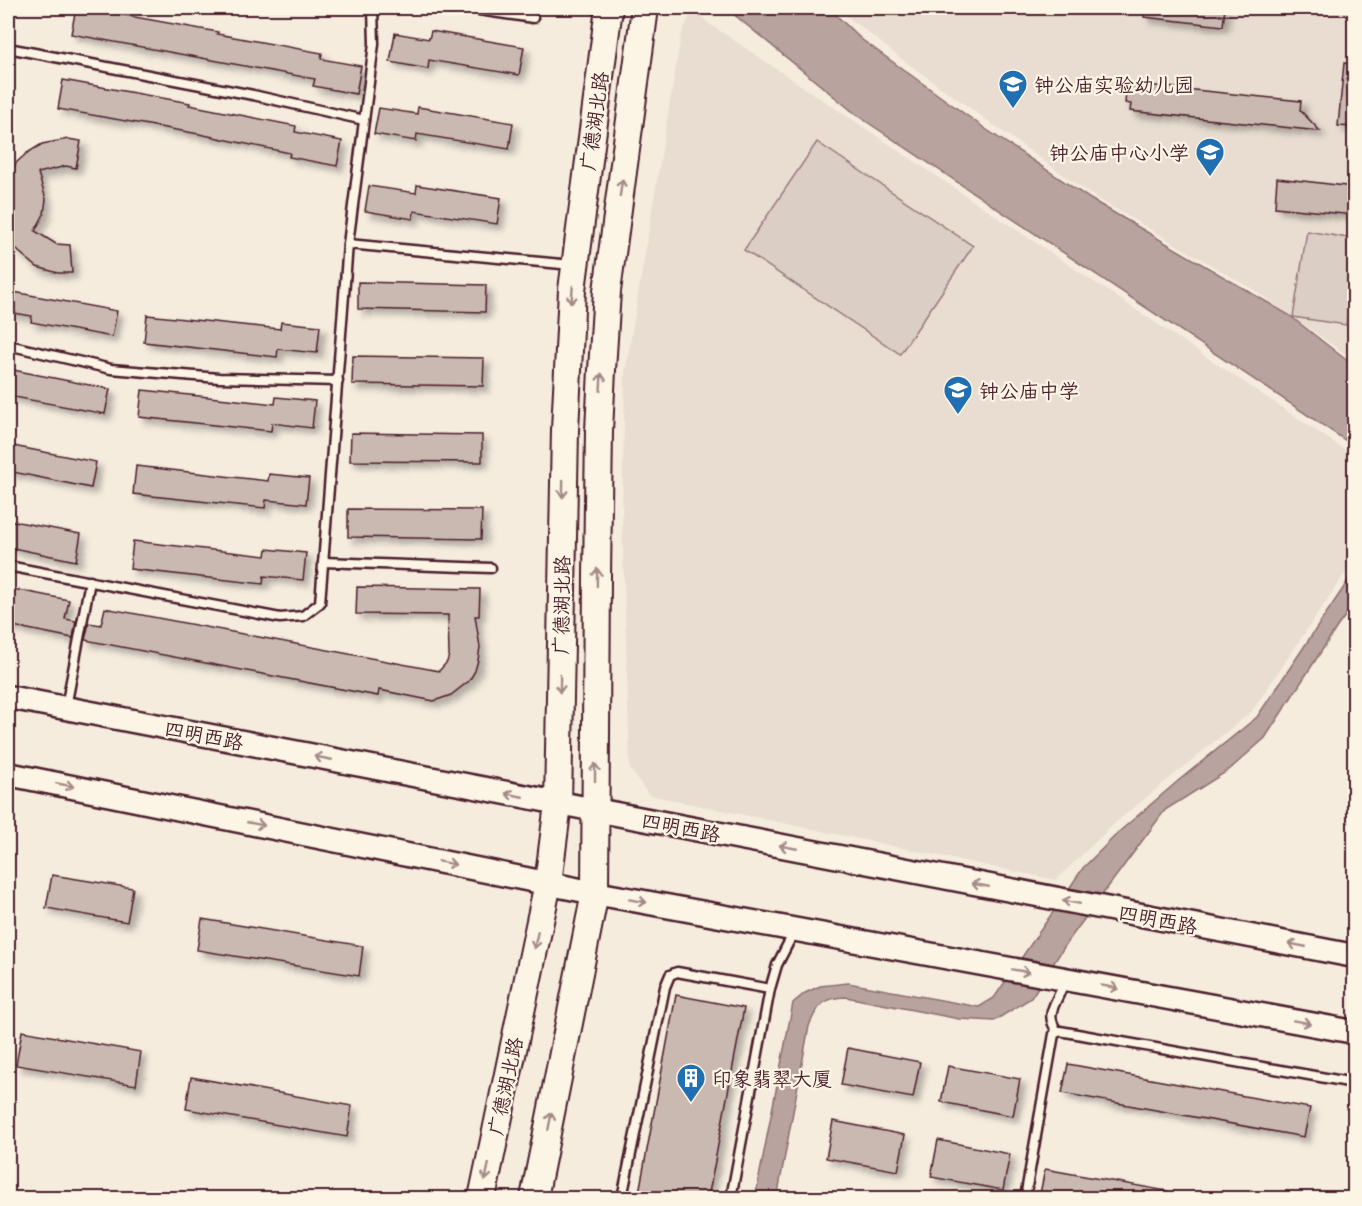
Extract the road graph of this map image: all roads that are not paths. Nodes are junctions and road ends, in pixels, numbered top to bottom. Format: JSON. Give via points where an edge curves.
{"nodes":[{"id":1,"x":373,"y":8,"type":"edge"},
{"id":2,"x":465,"y":8,"type":"edge"},
{"id":3,"x":609,"y":8,"type":"edge"},
{"id":4,"x":645,"y":8,"type":"edge"},
{"id":5,"x":533,"y":18,"type":"dead end"},
{"id":6,"x":8,"y":48,"type":"edge"},
{"id":7,"x":364,"y":120,"type":"junction"},
{"id":8,"x":348,"y":244,"type":"junction"},
{"id":9,"x":575,"y":265,"type":"junction"},
{"id":10,"x":8,"y":345,"type":"edge"},
{"id":11,"x":338,"y":381,"type":"junction"},
{"id":12,"x":323,"y":562,"type":"junction"},
{"id":13,"x":8,"y":566,"type":"edge"},
{"id":14,"x":491,"y":567,"type":"dead end"},
{"id":15,"x":90,"y":581,"type":"junction"},
{"id":16,"x":8,"y":697,"type":"edge"},
{"id":17,"x":66,"y":708,"type":"junction"},
{"id":18,"x":8,"y":774,"type":"edge"},
{"id":19,"x":558,"y":804,"type":"junction"},
{"id":20,"x":595,"y":811,"type":"junction"},
{"id":21,"x":548,"y":883,"type":"junction"},
{"id":22,"x":595,"y":893,"type":"junction"},
{"id":23,"x":795,"y":930,"type":"junction"},
{"id":24,"x":1354,"y":956,"type":"edge"},
{"id":25,"x":1058,"y":977,"type":"junction"},
{"id":26,"x":770,"y":989,"type":"junction"},
{"id":27,"x":1058,"y":1032,"type":"junction"},
{"id":28,"x":1354,"y":1032,"type":"edge"},
{"id":29,"x":1354,"y":1083,"type":"edge"},
{"id":30,"x":482,"y":1198,"type":"edge"},
{"id":31,"x":534,"y":1198,"type":"edge"},
{"id":32,"x":622,"y":1198,"type":"edge"},
{"id":33,"x":731,"y":1198,"type":"edge"},
{"id":34,"x":1025,"y":1198,"type":"edge"}],
"edges":[{"from":1,"to":7,"type":"lane","via":[[374,44]]},
{"from":2,"to":5,"type":"lane"},
{"from":3,"to":9,"type":"main road","name":"广德湖北路"},
{"from":20,"to":4,"type":"main road","name":"广德湖北路","one_way":true,"via":[[599,431],[605,325]]},
{"from":6,"to":7,"type":"lane"},
{"from":7,"to":8,"type":"lane"},
{"from":8,"to":9,"type":"lane"},
{"from":8,"to":11,"type":"lane"},
{"from":9,"to":19,"type":"main road","name":"广德湖北路","one_way":true,"via":[[565,419]]},
{"from":10,"to":11,"type":"lane","via":[[111,369],[219,378]]},
{"from":11,"to":12,"type":"lane"},
{"from":12,"to":14,"type":"lane"},
{"from":12,"to":15,"type":"lane","via":[[320,603],[303,616],[280,618]]},
{"from":13,"to":15,"type":"lane"},
{"from":15,"to":17,"type":"lane"},
{"from":16,"to":17,"type":"main road","name":"四明西路"},
{"from":19,"to":17,"type":"main road","name":"四明西路","one_way":true},
{"from":18,"to":21,"type":"main road","one_way":true},
{"from":19,"to":20,"type":"main road","name":"四明西路"},
{"from":19,"to":21,"type":"main road","name":"广德湖北路"},
{"from":20,"to":22,"type":"main road","name":"广德湖北路"},
{"from":24,"to":20,"type":"main road","name":"四明西路","one_way":true},
{"from":21,"to":22,"type":"main road"},
{"from":21,"to":30,"type":"main road","name":"广德湖北路","one_way":true},
{"from":22,"to":23,"type":"main road","one_way":true},
{"from":31,"to":22,"type":"main road","name":"广德湖北路","one_way":true},
{"from":23,"to":25,"type":"main road","one_way":true},
{"from":23,"to":26,"type":"lane"},
{"from":25,"to":27,"type":"lane","via":[[1062,990],[1050,1012]]},
{"from":25,"to":28,"type":"main road","one_way":true},
{"from":26,"to":32,"type":"lane","via":[[677,972],[670,975]]},
{"from":26,"to":33,"type":"lane"},
{"from":27,"to":29,"type":"lane"},
{"from":27,"to":34,"type":"lane","via":[[1054,1034]]}]}
